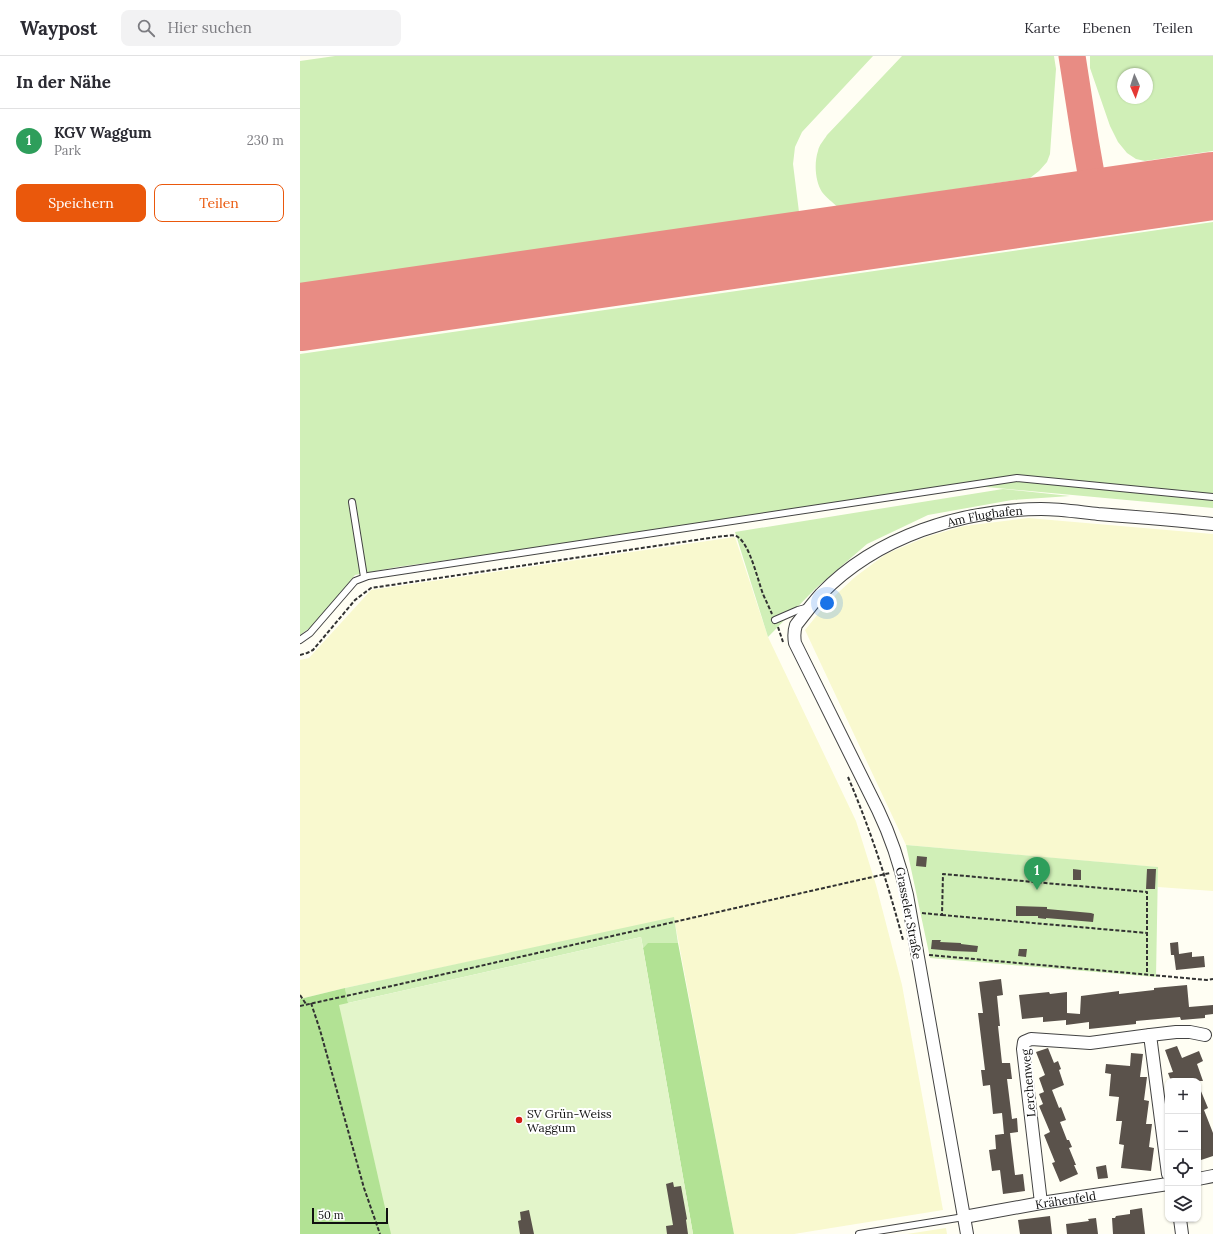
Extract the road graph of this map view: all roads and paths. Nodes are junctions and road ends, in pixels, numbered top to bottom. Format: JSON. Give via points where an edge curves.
{"nodes":[{"id":1,"x":1213,"y":497,"type":"edge"},
{"id":2,"x":352,"y":502,"type":"dead end"},
{"id":3,"x":1213,"y":524,"type":"edge"},
{"id":4,"x":364,"y":577,"type":"junction"},
{"id":5,"x":810,"y":606,"type":"junction"},
{"id":6,"x":775,"y":620,"type":"junction"},
{"id":7,"x":794,"y":629,"type":"joint"},
{"id":8,"x":300,"y":640,"type":"edge"},
{"id":9,"x":786,"y":648,"type":"dead end"},
{"id":10,"x":300,"y":655,"type":"edge"},
{"id":11,"x":848,"y":776,"type":"dead end"},
{"id":12,"x":902,"y":870,"type":"junction"},
{"id":13,"x":884,"y":874,"type":"junction"},
{"id":14,"x":910,"y":913,"type":"junction"},
{"id":15,"x":942,"y":915,"type":"junction"},
{"id":16,"x":1147,"y":933,"type":"junction"},
{"id":17,"x":903,"y":941,"type":"dead end"},
{"id":18,"x":917,"y":954,"type":"junction"},
{"id":19,"x":1147,"y":975,"type":"junction"},
{"id":20,"x":1213,"y":979,"type":"edge"},
{"id":21,"x":300,"y":995,"type":"edge"},
{"id":22,"x":306,"y":1004,"type":"junction"},
{"id":23,"x":311,"y":1004,"type":"junction"},
{"id":24,"x":300,"y":1006,"type":"edge"},
{"id":25,"x":1150,"y":1035,"type":"junction"},
{"id":26,"x":1205,"y":1035,"type":"dead end"},
{"id":27,"x":1165,"y":1151,"type":"edge"},
{"id":28,"x":1213,"y":1176,"type":"edge"},
{"id":29,"x":1201,"y":1178,"type":"edge"},
{"id":30,"x":1165,"y":1184,"type":"edge"},
{"id":31,"x":1041,"y":1203,"type":"junction"},
{"id":32,"x":964,"y":1217,"type":"junction"},
{"id":33,"x":1180,"y":1222,"type":"edge"},
{"id":34,"x":380,"y":1234,"type":"edge"},
{"id":35,"x":859,"y":1234,"type":"edge"},
{"id":36,"x":967,"y":1234,"type":"edge"},
{"id":37,"x":1182,"y":1234,"type":"edge"}],
"edges":[{"from":1,"to":4,"type":"lane","via":[[1017,478]]},
{"from":2,"to":4,"type":"lane"},
{"from":3,"to":5,"type":"street","name":"Am Flughafen","via":[[1042,509],[1013,510],[958,519],[901,538],[876,552],[848,570]]},
{"from":4,"to":8,"type":"lane","via":[[355,581],[310,633]]},
{"from":5,"to":6,"type":"lane"},
{"from":5,"to":7,"type":"street","name":"Am Flughafen"},
{"from":6,"to":9,"type":"path"},
{"from":6,"to":10,"type":"path","via":[[746,547],[737,536],[732,535],[370,588],[355,600],[313,650]]},
{"from":7,"to":12,"type":"street","name":"Grasseler Straße","via":[[795,643],[891,837]]},
{"from":11,"to":13,"type":"path","via":[[865,816]]},
{"from":12,"to":13,"type":"path"},
{"from":12,"to":14,"type":"street","name":"Grasseler Straße"},
{"from":13,"to":17,"type":"path"},
{"from":13,"to":23,"type":"path"},
{"from":14,"to":15,"type":"path"},
{"from":14,"to":18,"type":"street","name":"Grasseler Straße"},
{"from":15,"to":16,"type":"path"},
{"from":15,"to":16,"type":"path","via":[[943,874],[1147,892]]},
{"from":16,"to":19,"type":"path"},
{"from":18,"to":19,"type":"path"},
{"from":18,"to":32,"type":"street","name":"Grasseler Straße"},
{"from":19,"to":20,"type":"path"},
{"from":21,"to":22,"type":"path"},
{"from":22,"to":23,"type":"path"},
{"from":22,"to":24,"type":"path"},
{"from":23,"to":34,"type":"path","via":[[364,1188]]},
{"from":25,"to":26,"type":"street","name":"Lerchenweg","via":[[1190,1032]]},
{"from":25,"to":27,"type":"street"},
{"from":25,"to":31,"type":"street","name":"Lerchenweg","via":[[1090,1043],[1031,1039],[1024,1042]]},
{"from":28,"to":29,"type":"street"},
{"from":30,"to":31,"type":"street","name":"Krähenfeld"},
{"from":31,"to":32,"type":"street","name":"Krähenfeld"},
{"from":32,"to":35,"type":"lane"},
{"from":32,"to":36,"type":"street","name":"Grasseler Straße"},
{"from":33,"to":37,"type":"street"}]}
